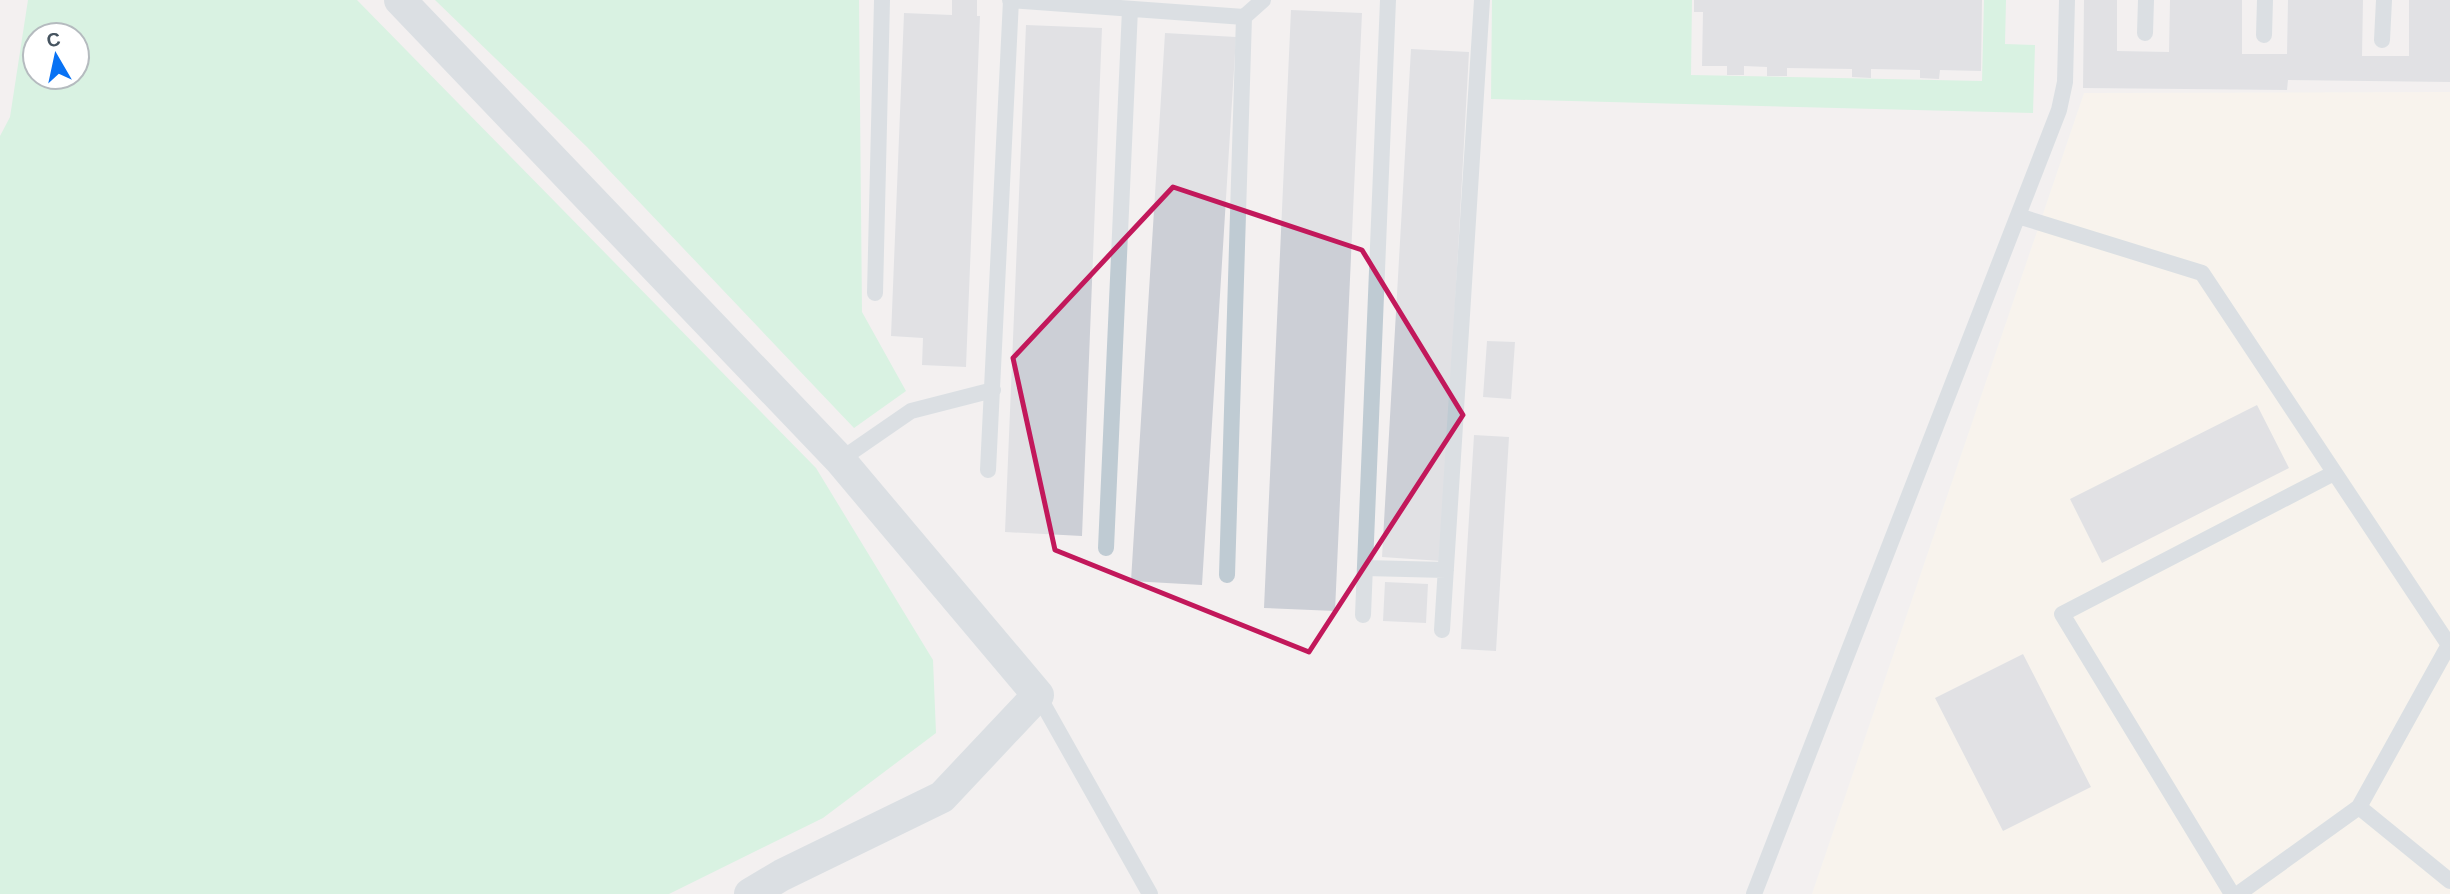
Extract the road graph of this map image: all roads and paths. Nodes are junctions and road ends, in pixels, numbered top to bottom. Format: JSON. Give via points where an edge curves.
{"nodes":[{"id":1,"x":400,"y":0,"type":"edge"},
{"id":2,"x":882,"y":0,"type":"edge"},
{"id":3,"x":1011,"y":0,"type":"edge"},
{"id":4,"x":1263,"y":0,"type":"edge"},
{"id":5,"x":1388,"y":0,"type":"edge"},
{"id":6,"x":1482,"y":0,"type":"edge"},
{"id":7,"x":2067,"y":0,"type":"edge"},
{"id":8,"x":2146,"y":0,"type":"edge"},
{"id":9,"x":2265,"y":0,"type":"edge"},
{"id":10,"x":2384,"y":0,"type":"edge"},
{"id":11,"x":1130,"y":9,"type":"junction"},
{"id":12,"x":1244,"y":17,"type":"junction"},
{"id":13,"x":2145,"y":33,"type":"dead end"},
{"id":14,"x":2263,"y":35,"type":"dead end"},
{"id":15,"x":2382,"y":40,"type":"dead end"},
{"id":16,"x":2018,"y":216,"type":"junction"},
{"id":17,"x":875,"y":293,"type":"dead end"},
{"id":18,"x":993,"y":390,"type":"junction"},
{"id":19,"x":840,"y":460,"type":"junction"},
{"id":20,"x":988,"y":470,"type":"dead end"},
{"id":21,"x":2334,"y":473,"type":"junction"},
{"id":22,"x":1105,"y":548,"type":"dead end"},
{"id":23,"x":1365,"y":568,"type":"junction"},
{"id":24,"x":1446,"y":570,"type":"junction"},
{"id":25,"x":1227,"y":575,"type":"dead end"},
{"id":26,"x":1363,"y":615,"type":"dead end"},
{"id":27,"x":1442,"y":630,"type":"dead end"},
{"id":28,"x":2449,"y":644,"type":"edge"},
{"id":29,"x":1038,"y":695,"type":"junction"},
{"id":30,"x":2359,"y":807,"type":"junction"},
{"id":31,"x":2450,"y":881,"type":"edge"},
{"id":32,"x":750,"y":894,"type":"edge"},
{"id":33,"x":1150,"y":894,"type":"edge"},
{"id":34,"x":1754,"y":894,"type":"edge"},
{"id":35,"x":2232,"y":894,"type":"edge"},
{"id":36,"x":2238,"y":894,"type":"edge"}],
"edges":[{"from":1,"to":19,"type":"street"},
{"from":2,"to":17,"type":"lane"},
{"from":3,"to":11,"type":"lane"},
{"from":3,"to":18,"type":"lane"},
{"from":4,"to":12,"type":"lane"},
{"from":5,"to":23,"type":"lane"},
{"from":6,"to":24,"type":"lane"},
{"from":7,"to":16,"type":"lane","via":[[2061,101]]},
{"from":8,"to":13,"type":"lane"},
{"from":9,"to":14,"type":"lane"},
{"from":10,"to":15,"type":"lane"},
{"from":11,"to":12,"type":"lane"},
{"from":11,"to":22,"type":"lane"},
{"from":12,"to":25,"type":"lane"},
{"from":16,"to":21,"type":"lane","via":[[2202,273]]},
{"from":16,"to":34,"type":"lane"},
{"from":18,"to":19,"type":"lane","via":[[911,411]]},
{"from":18,"to":20,"type":"lane"},
{"from":19,"to":29,"type":"street"},
{"from":21,"to":28,"type":"lane"},
{"from":21,"to":35,"type":"lane","via":[[2062,614]]},
{"from":23,"to":24,"type":"lane"},
{"from":23,"to":26,"type":"lane"},
{"from":24,"to":27,"type":"lane"},
{"from":28,"to":30,"type":"lane"},
{"from":29,"to":32,"type":"street","via":[[942,797]]},
{"from":29,"to":33,"type":"lane"},
{"from":30,"to":31,"type":"lane"},
{"from":30,"to":36,"type":"lane"}]}
